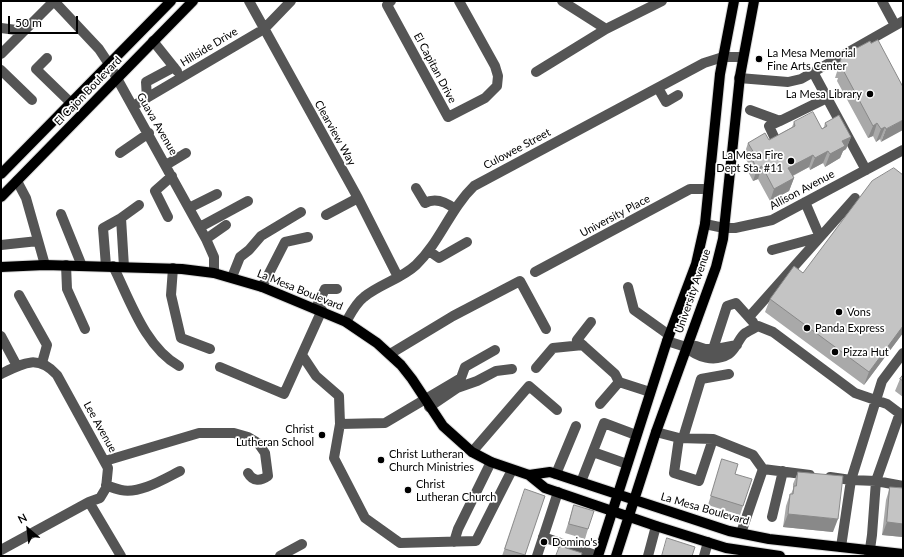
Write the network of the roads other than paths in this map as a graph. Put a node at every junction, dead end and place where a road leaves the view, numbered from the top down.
1 (54, 1) edge
2 (171, 1) edge
3 (193, 1) edge
4 (249, 1) edge
5 (291, 1) edge
6 (391, 1) edge
7 (459, 1) edge
8 (562, 1) edge
9 (662, 1) edge
10 (734, 1) edge
11 (754, 1) edge
12 (882, 1) edge
13 (899, 23) edge
14 (1, 28) edge
15 (264, 29) junction
16 (606, 29) junction
17 (24, 31) junction
18 (153, 41) junction
19 (1, 54) edge
20 (723, 57) junction
21 (743, 57) junction
22 (47, 58) dead end
23 (109, 64) junction
24 (174, 66) junction
25 (1, 70) edge
26 (536, 72) dead end
27 (813, 72) junction
28 (117, 78) junction
29 (182, 78) junction
30 (739, 78) junction
31 (658, 88) junction
32 (678, 95) dead end
33 (147, 98) junction
34 (827, 98) junction
35 (32, 100) dead end
36 (71, 103) junction
37 (133, 106) junction
38 (750, 110) dead end
39 (780, 121) junction
40 (149, 133) junction
41 (776, 141) edge
42 (903, 150) edge
43 (120, 153) dead end
44 (186, 154) dead end
45 (166, 165) junction
46 (866, 170) junction
47 (1, 174) edge
48 (172, 176) junction
49 (17, 181) junction
50 (416, 188) dead end
51 (708, 189) junction
52 (217, 194) dead end
53 (1, 197) edge
54 (358, 198) junction
55 (855, 198) dead end
56 (248, 201) dead end
57 (805, 202) junction
58 (139, 206) dead end
59 (189, 208) junction
60 (455, 209) junction
61 (301, 212) dead end
62 (61, 214) dead end
63 (326, 215) dead end
64 (168, 217) dead end
65 (122, 218) junction
66 (705, 224) junction
67 (226, 226) dead end
68 (200, 227) junction
69 (724, 228) junction
70 (308, 237) dead end
71 (820, 237) junction
72 (206, 239) junction
73 (38, 241) junction
74 (467, 242) dead end
75 (1, 245) edge
76 (772, 250) dead end
77 (429, 251) junction
78 (1, 265) edge
79 (45, 265) junction
80 (66, 265) junction
81 (82, 266) junction
82 (110, 266) junction
83 (124, 267) junction
84 (172, 268) junction
85 (535, 272) dead end
86 (214, 273) junction
87 (232, 277) junction
88 (398, 277) junction
89 (262, 287) junction
90 (628, 287) dead end
91 (337, 289) dead end
92 (19, 295) dead end
93 (319, 309) junction
94 (749, 317) junction
95 (346, 322) junction
96 (591, 322) dead end
97 (758, 326) junction
98 (85, 329) dead end
99 (546, 329) dead end
100 (1, 336) edge
101 (668, 338) junction
102 (583, 345) junction
103 (737, 345) junction
104 (686, 347) junction
105 (210, 349) dead end
106 (713, 349) junction
107 (495, 350) dead end
108 (390, 354) junction
109 (302, 355) junction
110 (902, 355) edge
111 (42, 363) junction
112 (17, 366) junction
113 (179, 366) dead end
114 (220, 367) dead end
115 (536, 368) dead end
116 (512, 369) dead end
117 (1, 374) edge
118 (730, 374) dead end
119 (619, 382) junction
120 (650, 392) junction
121 (876, 399) junction
122 (427, 402) junction
123 (600, 404) dead end
124 (557, 410) dead end
125 (901, 414) edge
126 (340, 424) junction
127 (576, 426) dead end
128 (656, 432) junction
129 (636, 435) junction
130 (681, 438) junction
131 (713, 439) junction
132 (472, 452) junction
133 (593, 452) junction
134 (105, 461) junction
135 (491, 462) junction
136 (627, 464) junction
137 (763, 469) junction
138 (512, 470) junction
139 (180, 471) dead end
140 (784, 471) junction
141 (248, 473) dead end
142 (556, 474) junction
143 (529, 475) junction
144 (851, 480) junction
145 (876, 481) junction
146 (581, 482) junction
147 (106, 485) junction
148 (903, 486) edge
149 (558, 492) junction
150 (618, 495) junction
151 (634, 500) junction
152 (89, 502) junction
153 (612, 511) junction
154 (629, 517) junction
155 (772, 517) dead end
156 (656, 526) junction
157 (741, 534) junction
158 (543, 537) junction
159 (454, 542) junction
160 (708, 542) junction
161 (302, 544) dead end
162 (841, 547) junction
163 (1, 550) edge
164 (869, 553) edge
165 (903, 554) edge
166 (121, 556) edge
167 (280, 556) edge
168 (537, 556) edge
169 (598, 556) edge
170 (616, 556) edge
171 (648, 556) edge
172 (704, 556) edge
173 (780, 556) edge

1 - 17 street
1 - 23 street, Guava Avenue
2 - 23 main road, El Cajon Boulevard
3 - 18 main road, El Cajon Boulevard
4 - 15 street, Clearview Way
5 - 15 street, Hillside Drive
6 - 7 street, El Capitan Drive
8 - 16 street
9 - 16 street
10 - 20 main road, University Avenue
11 - 21 main road, University Avenue
12 - 13 street
13 - 27 street
14 - 17 street
15 - 29 street, Hillside Drive
15 - 54 street, Clearview Way
16 - 26 street
17 - 19 street
18 - 24 street
18 - 28 main road, El Cajon Boulevard
20 - 21 street, Culowee Street
20 - 31 street, Culowee Street
20 - 51 main road, University Avenue
21 - 30 main road, University Avenue
22 - 36 street
23 - 28 street, Guava Avenue
23 - 36 main road, El Cajon Boulevard
24 - 29 street
24 - 33 street
25 - 35 street
27 - 30 street
27 - 34 street
28 - 37 street, Guava Avenue
28 - 49 main road, El Cajon Boulevard
29 - 33 street, Hillside Drive
30 - 69 main road, University Avenue
31 - 32 street
31 - 60 street, Culowee Street
33 - 37 street, Hillside Drive
34 - 39 street
34 - 46 street
36 - 47 main road, El Cajon Boulevard
37 - 40 street, Guava Avenue
38 - 39 street
39 - 41 street
40 - 43 street
40 - 45 street, Guava Avenue
42 - 46 street, Allison Avenue
44 - 45 street
45 - 48 street, Guava Avenue
46 - 57 street, Allison Avenue
48 - 59 street, Guava Avenue
48 - 64 street
49 - 53 main road, El Cajon Boulevard
49 - 73 street
50 - 60 street
51 - 66 main road, University Avenue
51 - 85 street, University Place
52 - 59 street
54 - 63 street
54 - 88 street, Clearview Way
55 - 71 street
56 - 68 street
57 - 69 street, Allison Avenue
57 - 71 street
58 - 65 street
59 - 68 street, Guava Avenue
60 - 77 street, Culowee Street
61 - 87 street
62 - 81 street
65 - 82 street
65 - 83 street
66 - 69 street, Allison Avenue
66 - 101 main road, University Avenue
67 - 72 street
68 - 72 street, Guava Avenue
69 - 104 main road, University Avenue
70 - 89 street
71 - 76 street
71 - 94 street
72 - 86 street, Guava Avenue
73 - 75 street
73 - 79 street
74 - 77 street
77 - 88 street, Culowee Street
78 - 79 main road, La Mesa Boulevard
79 - 80 main road, La Mesa Boulevard
80 - 81 main road, La Mesa Boulevard
80 - 98 street
81 - 82 main road, La Mesa Boulevard
82 - 83 main road, La Mesa Boulevard
82 - 113 street
83 - 84 main road, La Mesa Boulevard
84 - 86 main road, La Mesa Boulevard
84 - 105 street
86 - 87 main road, La Mesa Boulevard
87 - 89 main road, La Mesa Boulevard
88 - 95 street, Culowee Street
89 - 93 main road, La Mesa Boulevard
90 - 101 street
91 - 93 street
92 - 111 street
93 - 95 main road, La Mesa Boulevard
93 - 109 street
94 - 97 street
94 - 106 street
95 - 108 main road, La Mesa Boulevard
96 - 102 street
97 - 103 street
97 - 121 street
99 - 108 street
100 - 112 street
101 - 104 street
101 - 120 main road, University Avenue
102 - 115 street
102 - 119 street
103 - 104 street
103 - 106 street
104 - 106 street
104 - 128 main road, University Avenue
107 - 122 street
108 - 122 main road, La Mesa Boulevard
109 - 114 street
109 - 126 street
110 - 121 street
111 - 112 street
111 - 134 street, Lee Avenue
112 - 117 street
116 - 122 street
118 - 130 street
119 - 120 street
119 - 123 street
120 - 129 main road, University Avenue
121 - 125 street
121 - 144 street
122 - 126 street
122 - 132 main road, La Mesa Boulevard
124 - 132 street
125 - 145 street
126 - 159 street
127 - 142 street
128 - 130 street
128 - 151 main road, University Avenue
129 - 133 street
129 - 136 main road, University Avenue
130 - 131 street
130 - 131 street
131 - 137 street
132 - 135 main road, La Mesa Boulevard
133 - 136 street
133 - 146 street
134 - 141 street
134 - 147 street, Lee Avenue
135 - 138 main road, La Mesa Boulevard
135 - 159 street
136 - 150 main road, University Avenue
137 - 140 street
137 - 157 street
138 - 143 main road, La Mesa Boulevard
138 - 159 street
139 - 147 street
140 - 144 street
140 - 155 street
142 - 143 main road, La Mesa Boulevard
142 - 146 main road, La Mesa Boulevard
143 - 149 main road, La Mesa Boulevard
144 - 145 street
144 - 162 street
145 - 148 street
145 - 164 street
146 - 150 main road, La Mesa Boulevard
147 - 152 street
149 - 153 main road, La Mesa Boulevard
149 - 158 street
150 - 151 main road, La Mesa Boulevard
150 - 153 main road, University Avenue
151 - 154 main road, University Avenue
151 - 157 main road, La Mesa Boulevard
152 - 163 street
152 - 166 street
153 - 154 main road, La Mesa Boulevard
153 - 169 main road, University Avenue
154 - 156 main road, La Mesa Boulevard
154 - 170 main road, University Avenue
156 - 160 main road, La Mesa Boulevard
156 - 171 street
157 - 162 main road, La Mesa Boulevard
158 - 168 street
158 - 169 street
160 - 172 street
160 - 173 main road, La Mesa Boulevard
161 - 167 street
162 - 164 main road, La Mesa Boulevard
164 - 165 main road, La Mesa Boulevard

